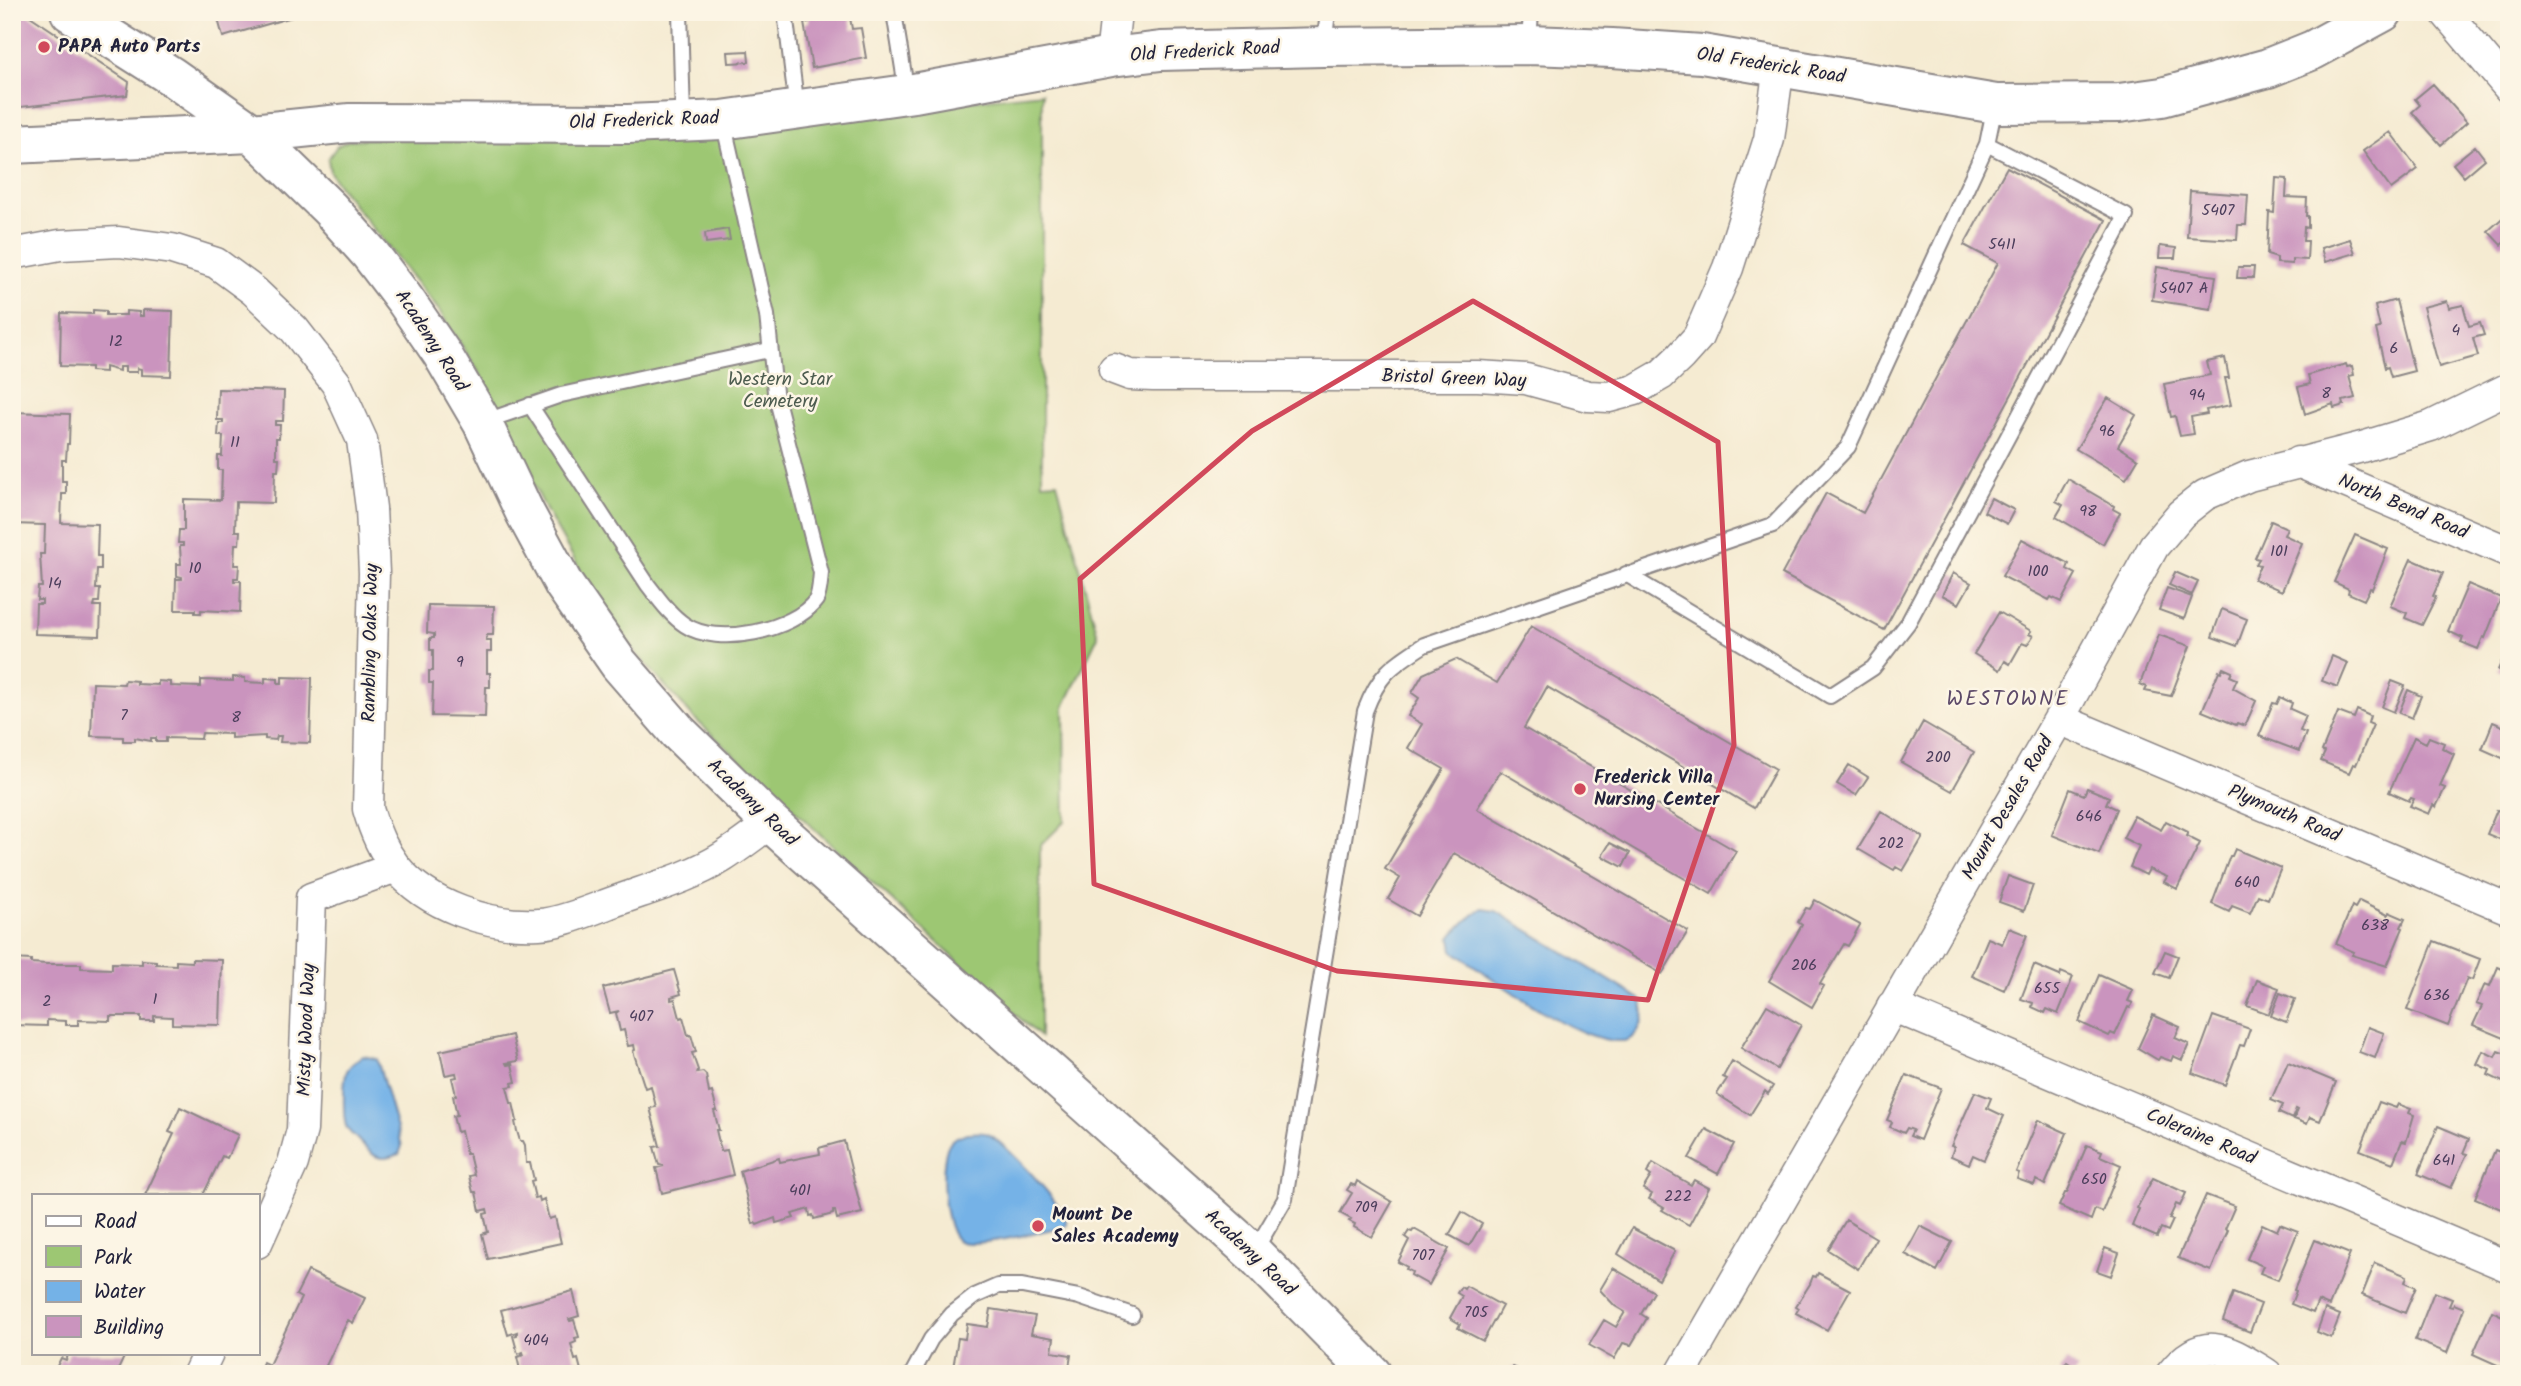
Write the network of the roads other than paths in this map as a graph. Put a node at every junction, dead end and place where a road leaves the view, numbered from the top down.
1 (70, 12) edge
2 (681, 12) edge
3 (785, 12) edge
4 (894, 12) edge
5 (1116, 12) edge
6 (2445, 12) edge
7 (2381, 13) edge
8 (1530, 29) edge
9 (1326, 30) edge
10 (1111, 57) junction
11 (1779, 66) junction
12 (2509, 88) edge
13 (907, 94) junction
14 (1996, 104) junction
15 (797, 110) junction
16 (722, 120) junction
17 (683, 121) junction
18 (252, 132) junction
19 (1987, 144) junction
20 (12, 145) edge
21 (12, 254) edge
22 (769, 350) junction
23 (1114, 369) dead end
24 (2509, 388) edge
25 (530, 405) junction
26 (482, 422) junction
27 (2298, 462) junction
28 (2509, 552) edge
29 (1626, 575) junction
30 (2059, 719) junction
31 (771, 823) junction
32 (396, 867) junction
33 (2509, 909) edge
34 (1892, 1006) junction
35 (259, 1239) edge
36 (1253, 1253) junction
37 (2509, 1267) edge
38 (1132, 1315) dead end
39 (208, 1354) edge
40 (198, 1374) edge
41 (912, 1374) edge
42 (1372, 1374) edge
43 (1681, 1374) edge
44 (2171, 1374) edge
45 (2267, 1374) edge

1 - 18 street, Academy Road
2 - 17 lane
3 - 15 lane
4 - 13 lane
5 - 10 street
6 - 12 street
7 - 14 street, Old Frederick Road
8 - 9 street, Old Frederick Road
8 - 11 street, Old Frederick Road
9 - 10 street, Old Frederick Road
10 - 13 street, Old Frederick Road
11 - 14 street, Old Frederick Road
11 - 23 street, Bristol Green Way
13 - 15 street, Old Frederick Road
14 - 19 lane
15 - 16 street, Old Frederick Road
16 - 17 street, Old Frederick Road
16 - 22 lane
17 - 18 street, Old Frederick Road
18 - 20 street, Old Frederick Road
18 - 26 street, Academy Road
19 - 29 lane
19 - 29 lane
21 - 32 street, Rambling Oaks Way
22 - 25 lane
22 - 25 lane
24 - 27 street, Mount Desales Road
25 - 26 lane
26 - 31 street, Academy Road
27 - 28 street, North Bend Road
27 - 30 street, Mount Desales Road
29 - 36 lane
30 - 33 street, Plymouth Road
30 - 34 street, Mount Desales Road
31 - 32 street, Rambling Oaks Way
31 - 36 street, Academy Road
32 - 35 street, Misty Wood Way
34 - 37 street, Coleraine Road
34 - 43 street, Mount Desales Road
36 - 42 street, Academy Road
38 - 41 lane
39 - 40 street
44 - 45 street

